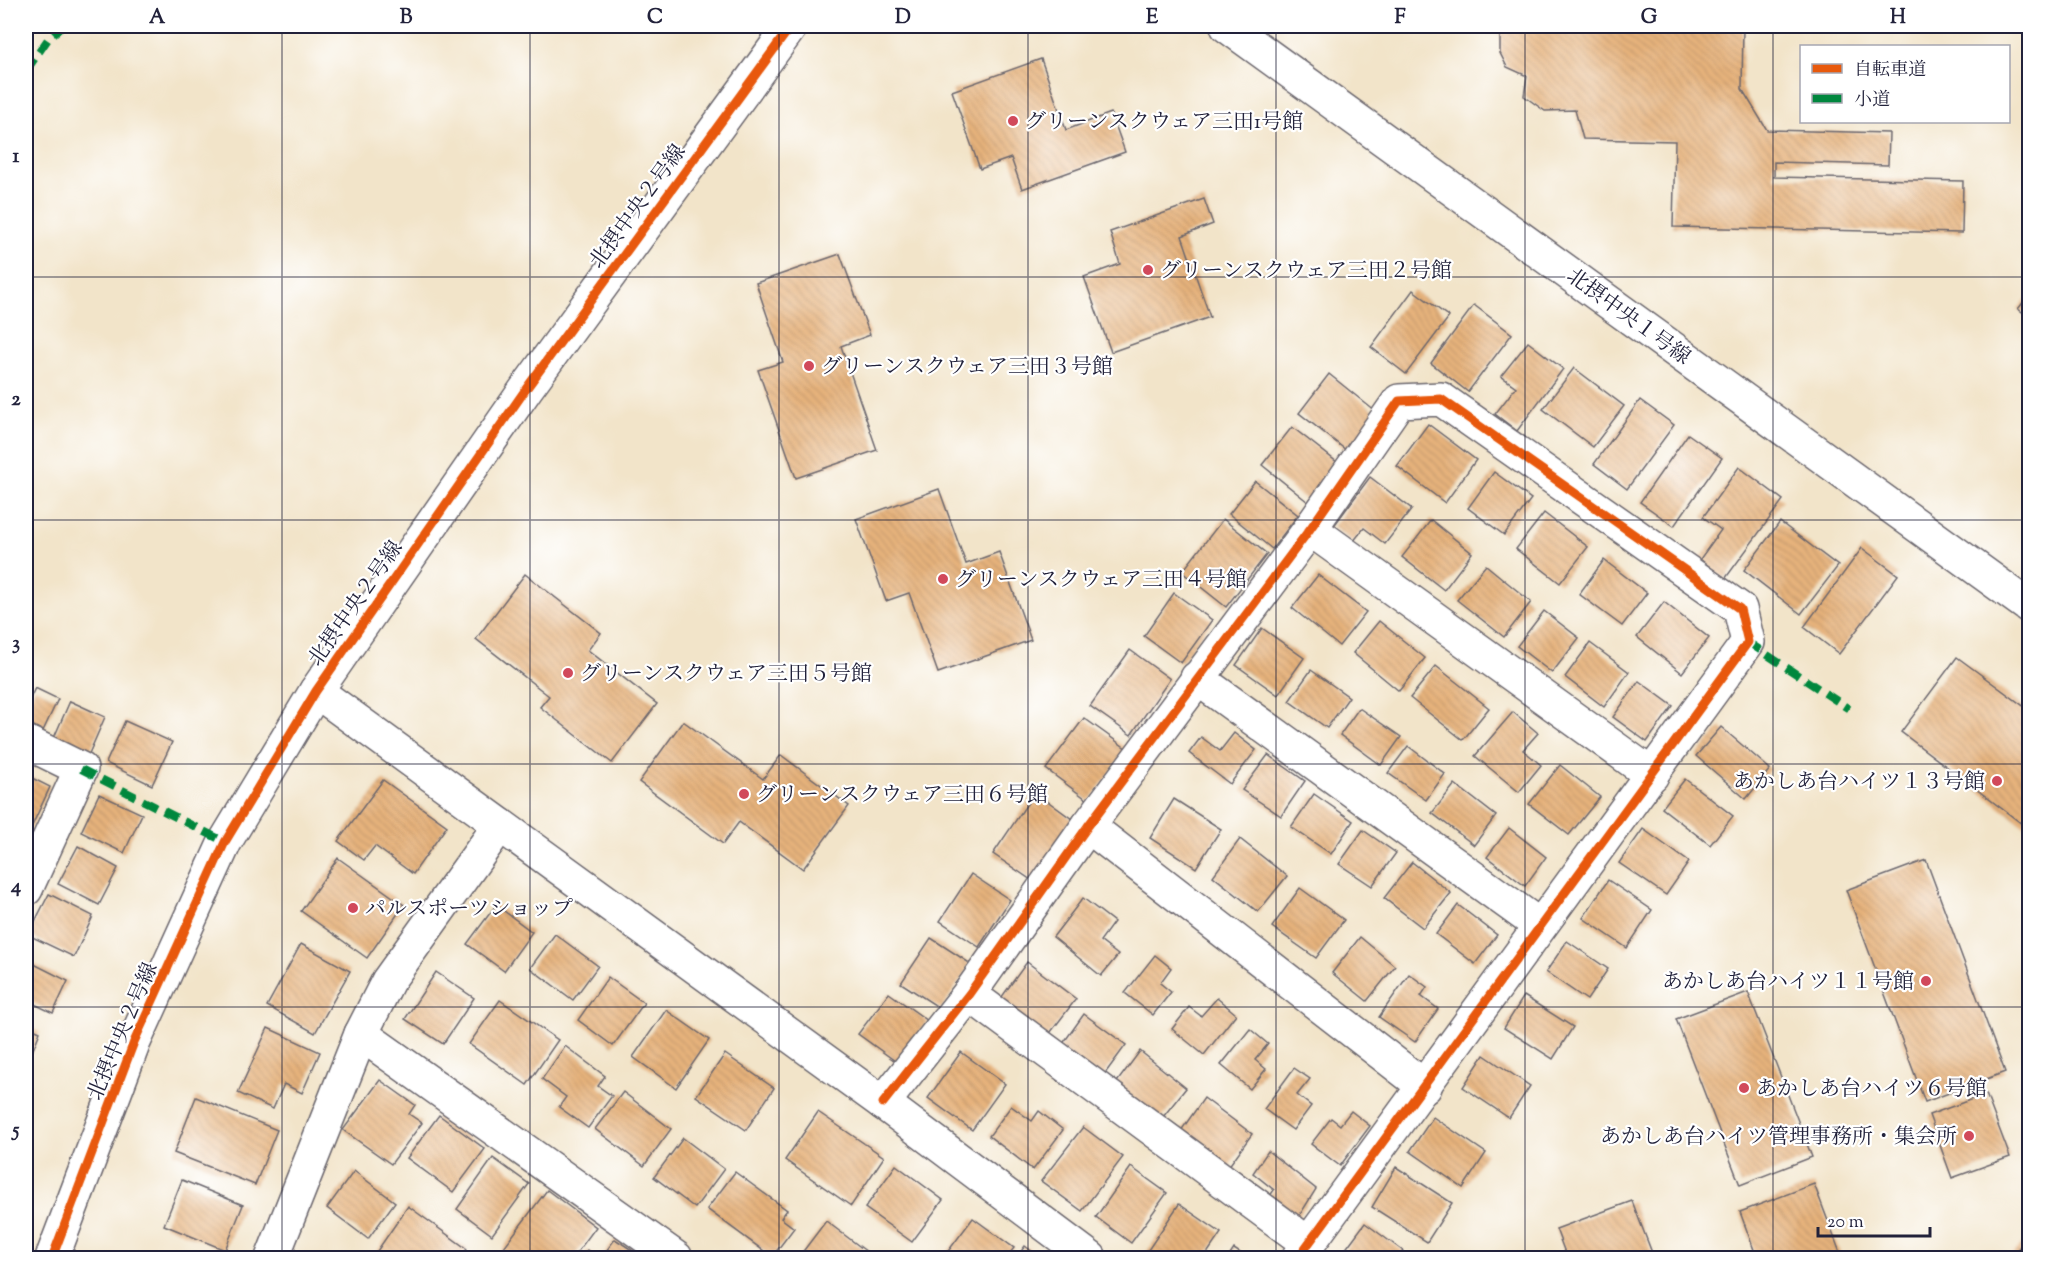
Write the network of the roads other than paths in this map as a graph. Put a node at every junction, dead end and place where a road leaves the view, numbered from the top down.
1 (791, 26) edge
2 (1227, 26) edge
3 (1310, 529) junction
4 (2030, 608) edge
5 (1197, 678) junction
6 (316, 691) junction
7 (26, 742) edge
8 (1652, 775) junction
9 (500, 825) junction
10 (1088, 826) junction
11 (26, 889) edge
12 (1540, 926) junction
13 (969, 994) junction
14 (362, 1034) junction
15 (1425, 1087) junction
16 (883, 1103) junction
17 (1304, 1251) edge
18 (280, 1255) edge
19 (52, 1258) edge
20 (676, 1258) edge
21 (1090, 1258) edge

1 - 6 street, 北摂中央２号線
2 - 4 street, 北摂中央１号線
3 - 5 street
3 - 8 street
3 - 8 street
5 - 10 street
5 - 12 street
6 - 9 street
6 - 19 street, 北摂中央２号線
7 - 11 street
8 - 12 street
9 - 14 street
9 - 16 street
10 - 13 street
10 - 15 street
12 - 15 street
13 - 16 street
13 - 17 street
14 - 18 street
14 - 20 street
15 - 17 street
16 - 21 street

